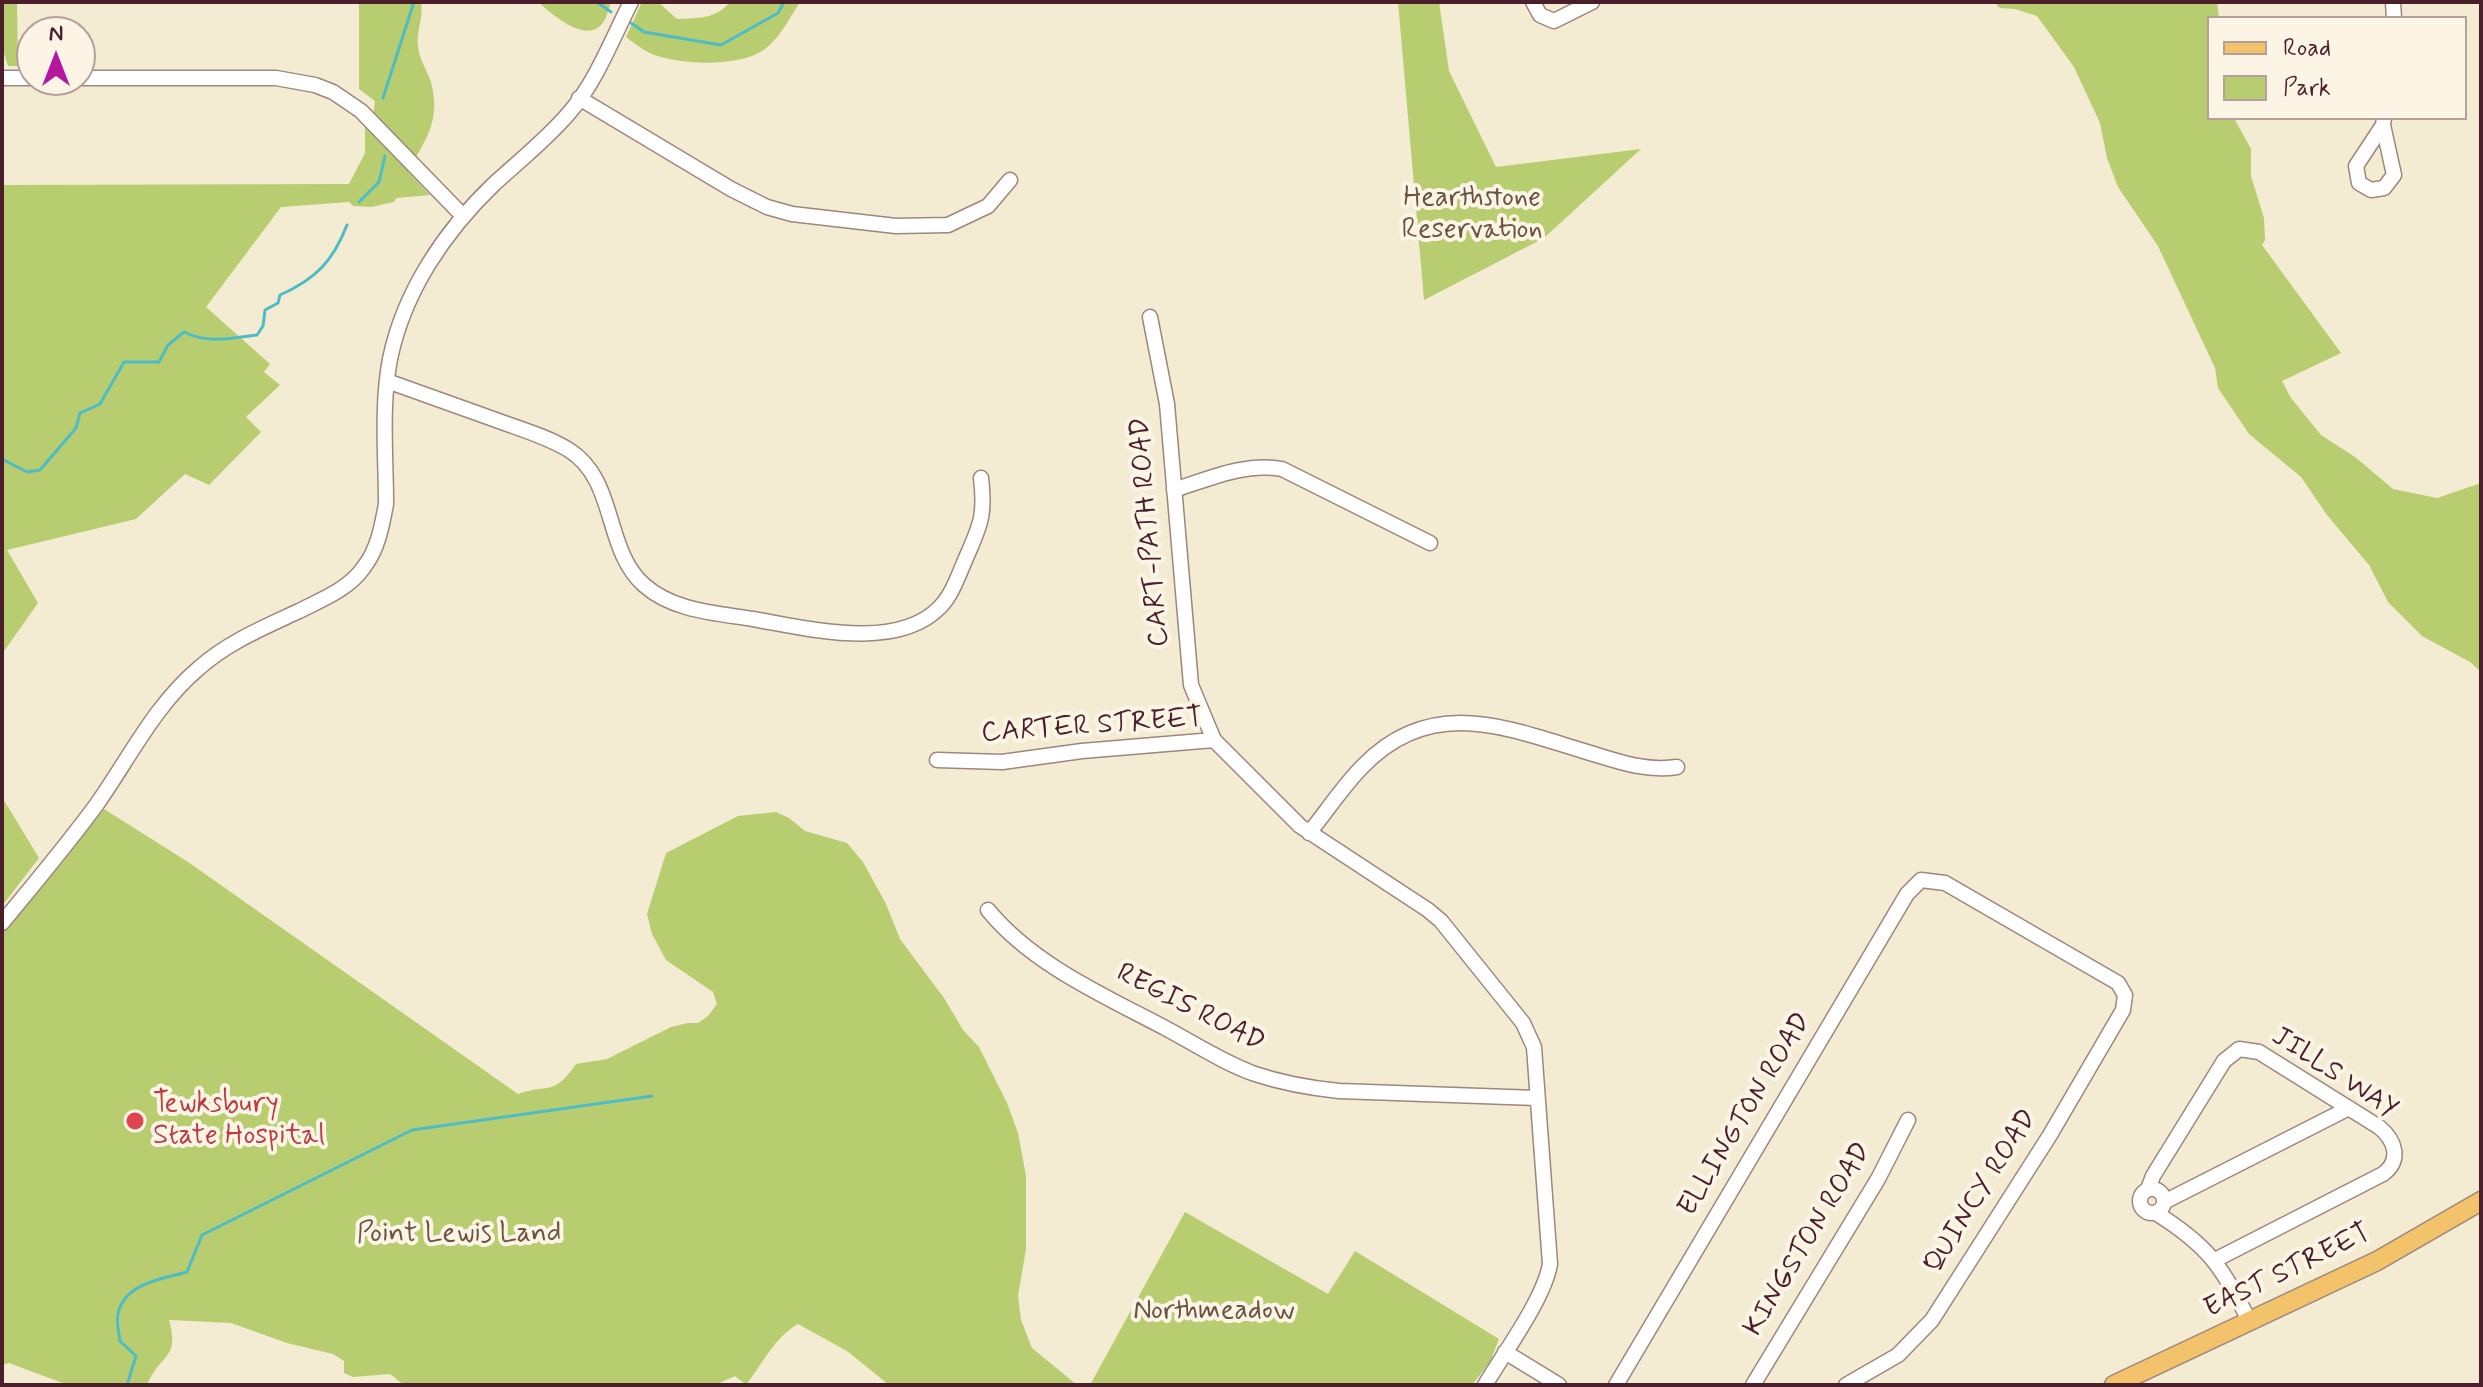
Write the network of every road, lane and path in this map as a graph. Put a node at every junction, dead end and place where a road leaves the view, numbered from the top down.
1 (631, 2) edge
2 (1533, 2) edge
3 (1592, 2) edge
4 (96, 78) edge
5 (579, 98) junction
6 (1010, 180) dead end
7 (463, 216) junction
8 (1150, 317) dead end
9 (387, 381) junction
10 (981, 478) dead end
11 (1174, 490) junction
12 (1430, 543) dead end
13 (1214, 740) junction
14 (937, 760) dead end
15 (1677, 767) dead end
16 (1309, 833) junction
17 (988, 910) dead end
18 (2, 923) edge
19 (2125, 995) joint
20 (1537, 1098) junction
21 (2349, 1108) junction
22 (1908, 1120) dead end
23 (2148, 1189) junction
24 (2481, 1201) edge
25 (2160, 1207) junction
26 (2215, 1260) junction
27 (2250, 1322) junction
28 (1505, 1352) junction
29 (1485, 1385) edge
30 (1559, 1385) edge
31 (1616, 1385) edge
32 (1753, 1385) edge
33 (1846, 1385) edge
34 (2114, 1385) edge

1 - 5 street
2 - 3 street
4 - 7 street
5 - 6 street
5 - 7 street
7 - 9 street
8 - 11 street, CART-PATH ROAD
9 - 10 street
9 - 18 street
11 - 12 street
11 - 13 street, CART-PATH ROAD
13 - 14 street, CARTER STREET
13 - 16 street, CARTER STREET
15 - 16 street
16 - 20 street, CARTER STREET
17 - 20 street, REGIS ROAD
19 - 31 street, ELLINGTON ROAD
19 - 33 street, QUINCY ROAD
20 - 28 street, CARTER STREET
21 - 23 street, JILLS WAY
21 - 25 street
21 - 26 street, JILLS WAY
22 - 32 street, KINGSTON ROAD
23 - 25 street
23 - 25 street
24 - 27 main road, EAST STREET
25 - 26 street
26 - 27 street
27 - 34 main road, EAST STREET
28 - 29 street, CARTER STREET
28 - 30 street

